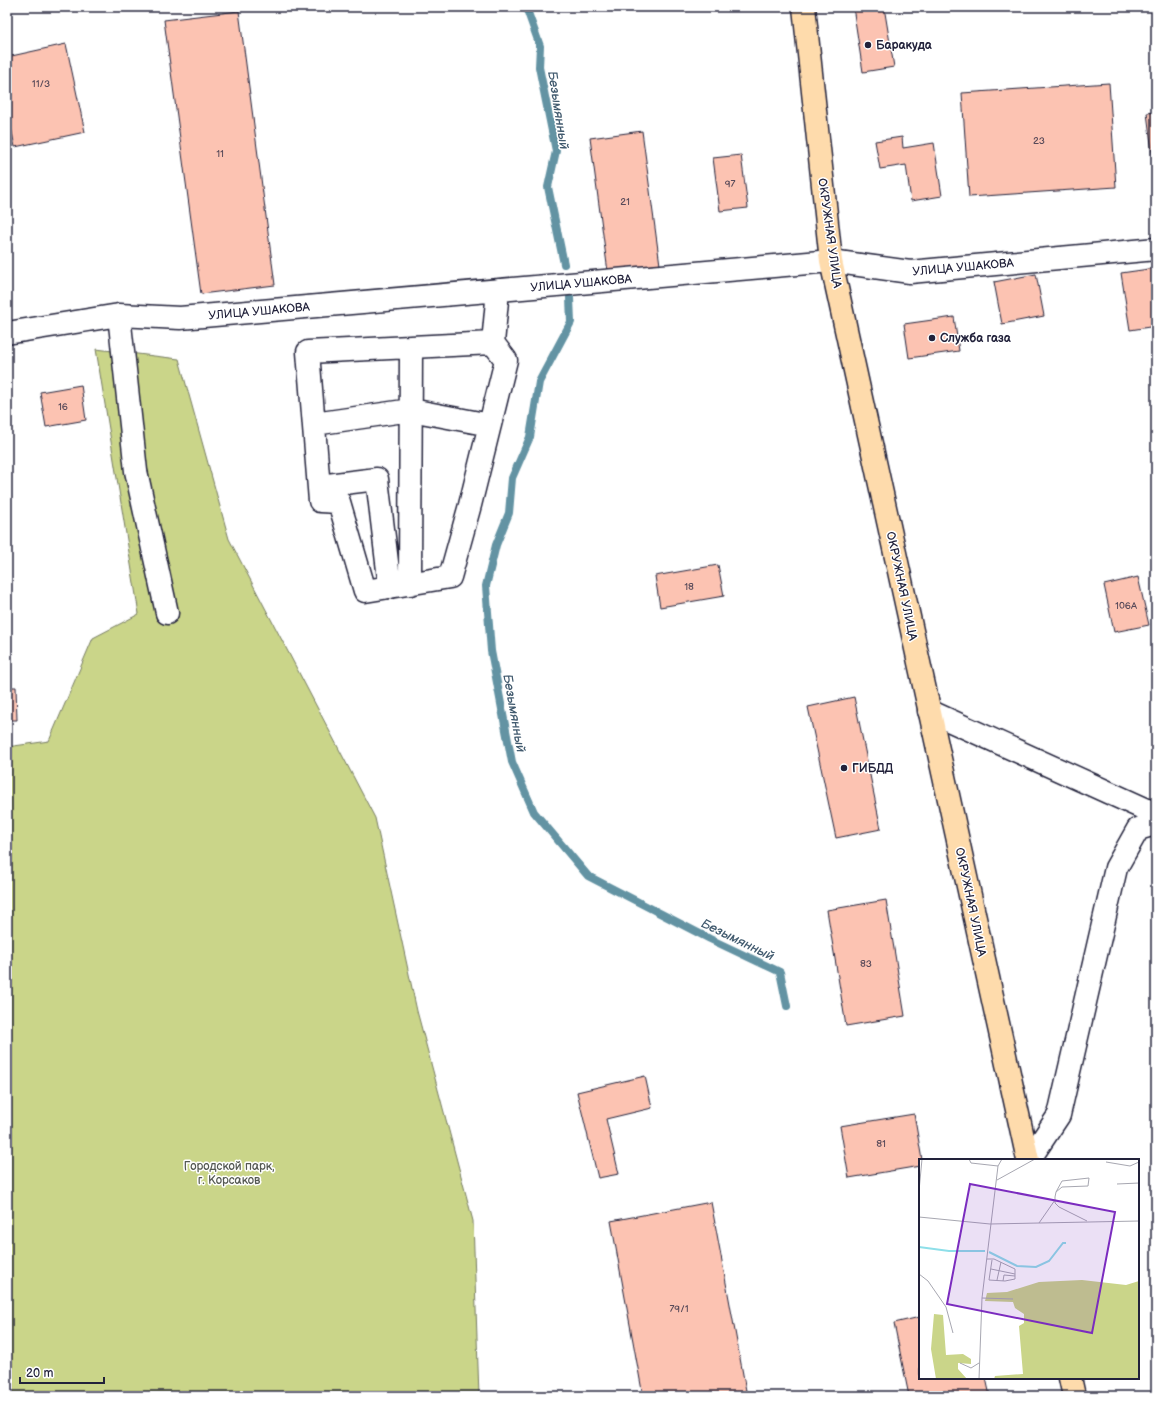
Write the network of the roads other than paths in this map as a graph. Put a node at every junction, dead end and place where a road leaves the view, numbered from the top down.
1 (804, 7) edge
2 (1156, 249) edge
3 (831, 262) junction
4 (498, 290) junction
5 (119, 315) junction
6 (7, 333) edge
7 (493, 343) junction
8 (411, 347) junction
9 (411, 410) junction
10 (314, 424) junction
11 (490, 425) junction
12 (319, 486) junction
13 (400, 585) junction
14 (168, 613) dead end
15 (929, 711) junction
16 (1156, 814) edge
17 (1156, 824) edge
18 (1029, 1159) edge
19 (1030, 1159) edge
20 (1070, 1379) edge
21 (1074, 1396) edge

1 - 3 main road, ОКРУЖНАЯ УЛИЦА
2 - 3 street, УЛИЦА УШАКОВА
3 - 4 street, УЛИЦА УШАКОВА
3 - 15 main road, ОКРУЖНАЯ УЛИЦА
4 - 5 street, УЛИЦА УШАКОВА
4 - 7 street
5 - 6 street, УЛИЦА УШАКОВА
5 - 14 street
7 - 8 street
7 - 11 street
8 - 9 street
8 - 10 street
9 - 10 street
9 - 11 street
9 - 13 street
10 - 12 street
11 - 13 street
12 - 13 street
12 - 13 street
15 - 16 street
15 - 18 main road, ОКРУЖНАЯ УЛИЦА
17 - 19 street
20 - 21 main road

